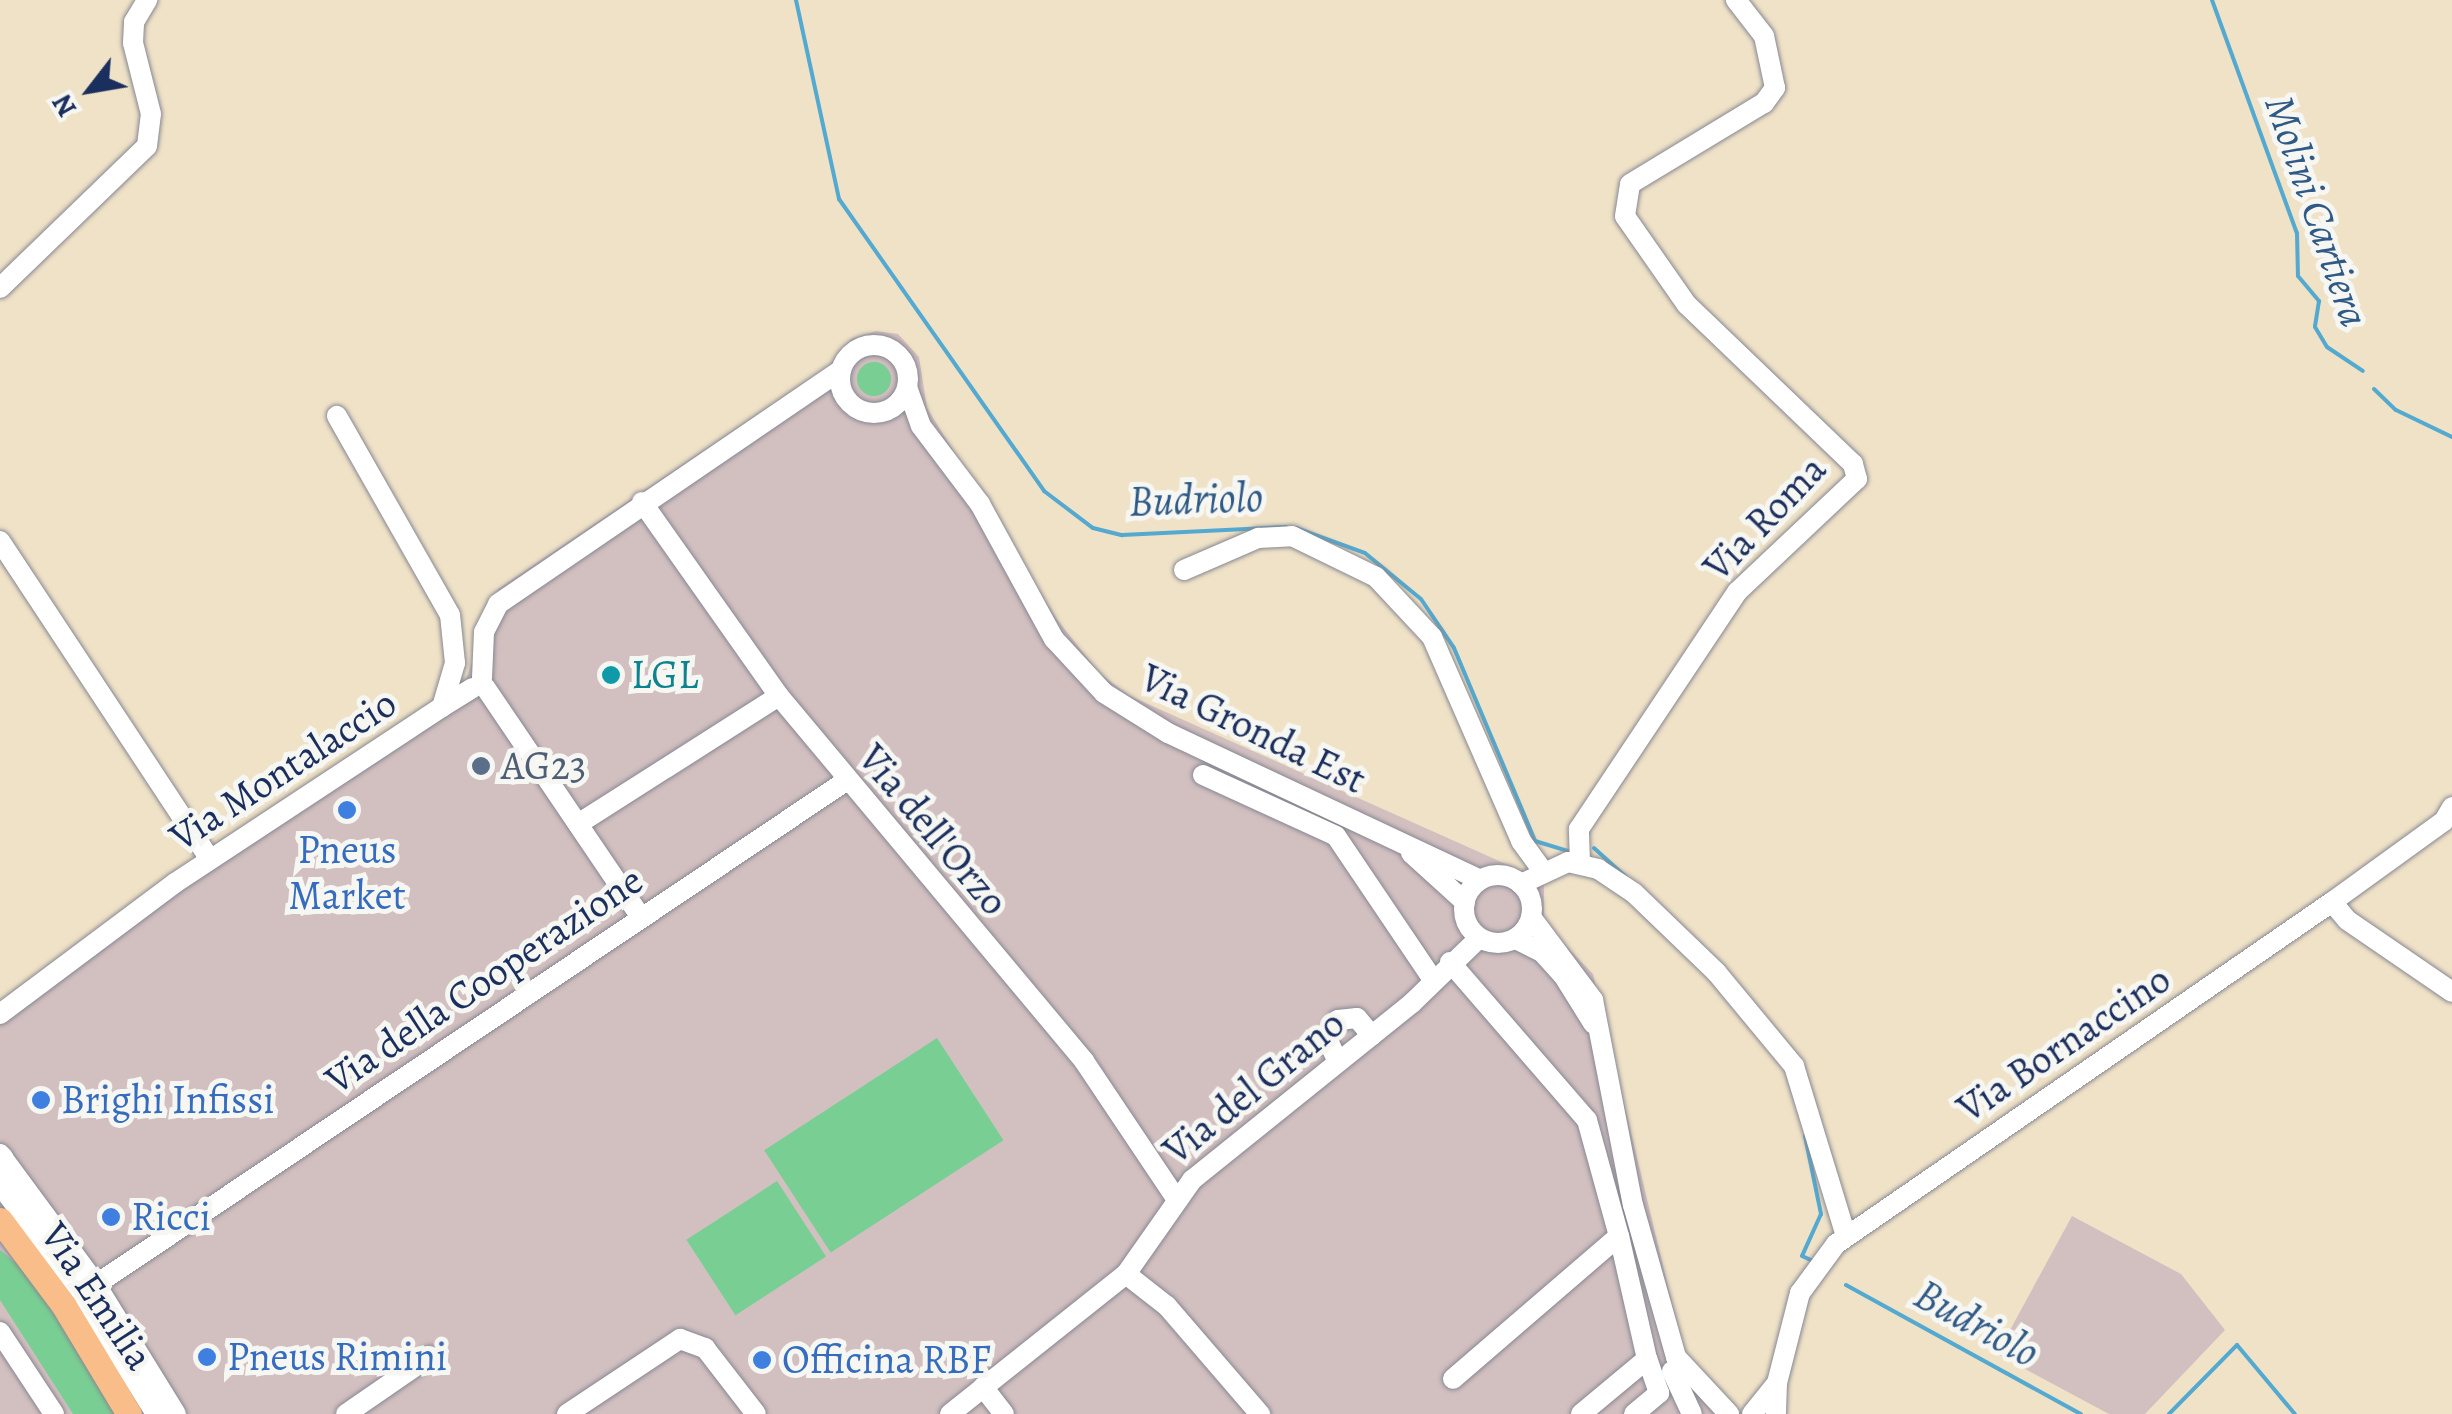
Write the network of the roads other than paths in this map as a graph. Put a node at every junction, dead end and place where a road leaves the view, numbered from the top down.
1 (147, 0) edge
2 (1736, 0) edge
3 (0, 288) edge
4 (841, 370) junction
5 (908, 387) junction
6 (806, 392) junction
7 (845, 397) junction
8 (892, 408) junction
9 (337, 416) dead end
10 (922, 426) junction
11 (642, 502) junction
12 (0, 540) edge
13 (1184, 570) dead end
14 (480, 684) junction
15 (778, 696) junction
16 (442, 707) junction
17 (1202, 775) dead end
18 (846, 780) junction
19 (2452, 807) edge
20 (578, 824) junction
21 (1395, 838) junction
22 (210, 858) junction
23 (1580, 862) junction
24 (1543, 871) junction
25 (1480, 880) junction
26 (1521, 884) junction
27 (1465, 902) junction
28 (2332, 902) junction
29 (641, 916) junction
30 (1531, 918) junction
31 (1473, 932) junction
32 (1516, 939) junction
33 (1452, 960) junction
34 (1433, 980) junction
35 (2452, 992) edge
36 (0, 1014) edge
37 (1592, 1024) junction
38 (1372, 1036) junction
39 (1338, 1062) junction
40 (2, 1155) edge
41 (1175, 1197) junction
42 (1634, 1205) junction
43 (0, 1220) edge
44 (1619, 1236) junction
45 (1846, 1236) junction
46 (1126, 1274) junction
47 (80, 1294) junction
48 (0, 1332) edge
49 (430, 1356) dead end
50 (1647, 1359) junction
51 (1453, 1380) dead end
52 (1777, 1383) junction
53 (983, 1387) junction
54 (165, 1412) edge
55 (54, 1414) edge
56 (130, 1414) edge
57 (346, 1414) edge
58 (567, 1414) edge
59 (756, 1414) edge
60 (950, 1414) edge
61 (1004, 1414) edge
62 (1260, 1414) edge
63 (1581, 1414) edge
64 (1634, 1414) edge
65 (1692, 1414) edge
66 (1728, 1414) edge
67 (1752, 1414) edge
68 (1776, 1414) edge

1 - 3 street
2 - 23 street, Via Roma
4 - 5 street, Via Gronda Est
4 - 6 street, Via Gronda Est
4 - 7 street
5 - 8 street
5 - 10 street, Via Gronda Est
6 - 7 street, Via Gronda Est
6 - 11 street, Via Gronda Est
7 - 8 street, Via Gronda Est
8 - 10 street, Via Gronda Est
9 - 16 street, Via Montalaccio
10 - 21 street, Via Gronda Est
11 - 14 street, Via Gronda Est
11 - 15 street, Via dell'Orzo
12 - 22 street
13 - 24 street
14 - 16 street
14 - 20 street
15 - 18 street, Via dell'Orzo
15 - 20 street
16 - 22 street, Via Montalaccio
17 - 34 street
18 - 29 street, Via della Cooperazione
18 - 41 street, Via dell'Orzo
19 - 28 street, Via Bornaccino
20 - 29 street
21 - 25 street, Via Gronda Est
21 - 27 street, Via Gronda Est
22 - 36 street, Via Montalaccio
23 - 24 street
23 - 45 street
24 - 26 street
25 - 26 street, Via Gronda Est
25 - 27 street
26 - 30 street
27 - 31 street
28 - 35 street
28 - 45 street, Via Bornaccino
29 - 47 street, Via della Cooperazione
30 - 32 street
30 - 37 street
31 - 32 street
31 - 33 street, Via del Grano
32 - 37 street
33 - 34 street, Via del Grano
33 - 44 street
34 - 38 street, Via del Grano
37 - 42 street
38 - 39 street, Via del Grano
38 - 39 street
39 - 41 street, Via del Grano
40 - 47 street
41 - 46 street, Via del Grano
42 - 65 street
42 - 66 street
43 - 47 main road, Via Emilia
44 - 50 street
44 - 51 street
45 - 52 street, Via Bornaccino
46 - 53 street, Via del Grano
46 - 62 street
47 - 54 street
47 - 56 main road, Via Emilia
48 - 55 street
49 - 57 street
50 - 63 street
50 - 64 street
52 - 67 street, Via Bornaccino
52 - 68 street, Via Bornaccino
53 - 60 street, Via del Grano
53 - 61 street
58 - 59 street

